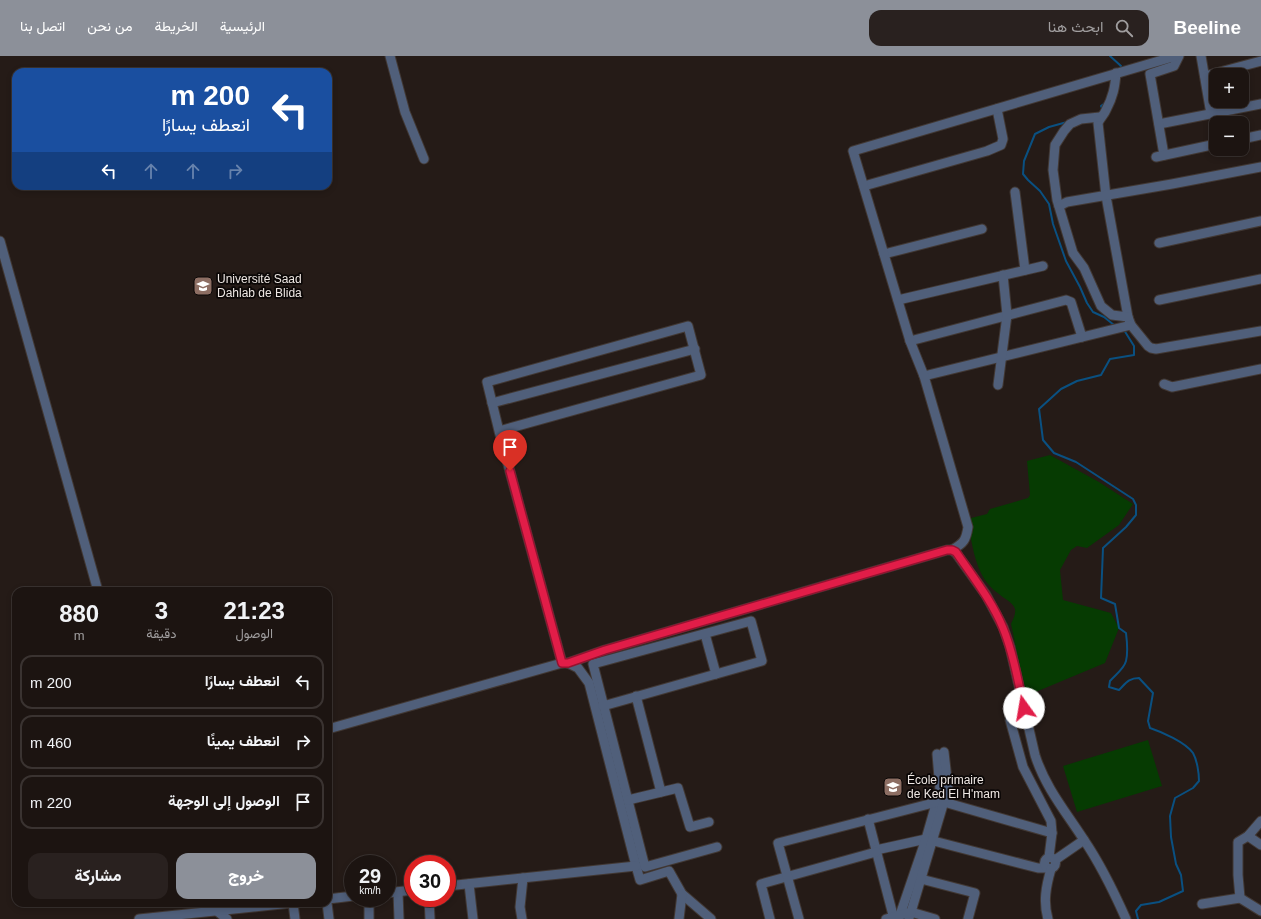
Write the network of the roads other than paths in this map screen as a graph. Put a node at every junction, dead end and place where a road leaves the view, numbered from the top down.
1 (390, 56) edge
2 (1176, 56) edge
3 (1179, 56) edge
4 (1201, 56) edge
5 (1261, 61) edge
6 (1116, 73) junction
7 (1204, 76) junction
8 (1261, 104) edge
9 (997, 109) junction
10 (1211, 114) junction
11 (1100, 117) junction
12 (1158, 124) junction
13 (1261, 135) edge
14 (1249, 138) edge
15 (1209, 146) edge
16 (424, 159) dead end
17 (1261, 167) edge
18 (864, 186) junction
19 (1014, 192) dead end
20 (1106, 196) junction
21 (1059, 206) junction
22 (1261, 221) edge
23 (982, 229) dead end
24 (0, 241) edge
25 (1159, 242) dead end
26 (884, 254) junction
27 (1043, 266) dead end
28 (1026, 270) junction
29 (1003, 275) junction
30 (1261, 280) edge
31 (898, 300) junction
32 (1159, 300) dead end
33 (1007, 315) junction
34 (1129, 321) junction
35 (1261, 330) edge
36 (1082, 337) junction
37 (910, 341) junction
38 (695, 349) junction
39 (1001, 357) junction
40 (1261, 369) edge
41 (924, 376) junction
42 (998, 384) dead end
43 (1164, 384) dead end
44 (492, 403) junction
45 (499, 431) junction
46 (952, 550) junction
47 (97, 587) edge
48 (705, 634) junction
49 (565, 663) junction
50 (581, 664) junction
51 (593, 664) junction
52 (716, 674) junction
53 (636, 696) junction
54 (604, 706) junction
55 (1010, 720) dead end
56 (332, 728) edge
57 (940, 753) dead end
58 (661, 792) junction
59 (628, 800) junction
60 (940, 802) junction
61 (868, 819) junction
62 (1261, 821) edge
63 (709, 822) dead end
64 (1052, 833) junction
65 (1248, 836) junction
66 (929, 839) junction
67 (1084, 840) junction
68 (1261, 845) edge
69 (717, 847) dead end
70 (876, 851) junction
71 (1052, 859) junction
72 (636, 866) junction
73 (1049, 868) junction
74 (787, 877) junction
75 (523, 878) junction
76 (921, 879) junction
77 (469, 884) junction
78 (456, 885) edge
79 (404, 891) edge
80 (398, 892) joint
81 (682, 894) junction
82 (344, 897) edge
83 (1240, 898) junction
84 (332, 899) edge
85 (1202, 904) dead end
86 (212, 907) edge
87 (254, 907) edge
88 (293, 907) edge
89 (328, 907) edge
90 (369, 907) edge
91 (429, 907) edge
92 (216, 911) junction
93 (1261, 911) edge
94 (899, 917) edge
95 (139, 919) edge
96 (227, 919) edge
97 (295, 919) edge
98 (329, 919) edge
99 (369, 919) edge
100 (399, 919) edge
101 (430, 919) edge
102 (473, 919) edge
103 (522, 919) edge
104 (679, 919) edge
105 (711, 919) edge
106 (770, 919) edge
107 (799, 919) edge
108 (935, 919) edge
109 (968, 919) edge
110 (1048, 919) edge
111 (1126, 919) edge

1 - 16 street
2 - 6 street
3 - 12 street
4 - 7 street
5 - 7 street
6 - 9 street
6 - 11 street
7 - 10 street
8 - 10 street
9 - 18 street
9 - 18 street
10 - 12 street
11 - 20 street
11 - 21 street
12 - 15 street
13 - 14 street
17 - 20 street
18 - 26 street
19 - 28 street
20 - 21 street
20 - 34 street
21 - 34 street
22 - 25 street
23 - 26 street
24 - 47 street
26 - 31 street
27 - 28 street
28 - 29 street
29 - 31 street
29 - 33 street
30 - 32 street
31 - 37 street
33 - 36 street
33 - 37 street
33 - 39 street
34 - 35 street
34 - 36 street
36 - 39 street
37 - 41 street
38 - 44 street
38 - 44 street
38 - 45 street
39 - 41 street
39 - 42 street
40 - 43 street
41 - 46 street
44 - 45 street
45 - 49 street
46 - 50 street
46 - 67 street
48 - 51 street
48 - 52 street
48 - 52 street
49 - 50 street
49 - 56 street
50 - 51 street
50 - 72 street
51 - 54 street
52 - 53 street
53 - 54 street
53 - 58 street
54 - 59 street
55 - 64 street
57 - 60 street
58 - 59 street
58 - 63 street
59 - 69 street
60 - 61 street
60 - 64 street
60 - 66 street
61 - 70 street
61 - 74 street
62 - 65 street
64 - 71 street
65 - 68 street
65 - 83 street
66 - 70 street
66 - 73 street
66 - 76 street
66 - 94 street
67 - 71 street
67 - 111 street
70 - 74 street
70 - 94 street
71 - 73 street
72 - 75 street
72 - 81 street
73 - 110 street
74 - 106 street
74 - 107 street
75 - 77 street
75 - 103 street
76 - 94 street
76 - 109 street
77 - 78 street
77 - 102 street
79 - 80 street
80 - 100 street
81 - 104 street
81 - 105 street
82 - 84 street
83 - 85 street
83 - 93 street
86 - 92 street
87 - 92 street
88 - 97 street
89 - 98 street
90 - 99 street
91 - 101 street
92 - 95 street
92 - 96 street
94 - 108 street

